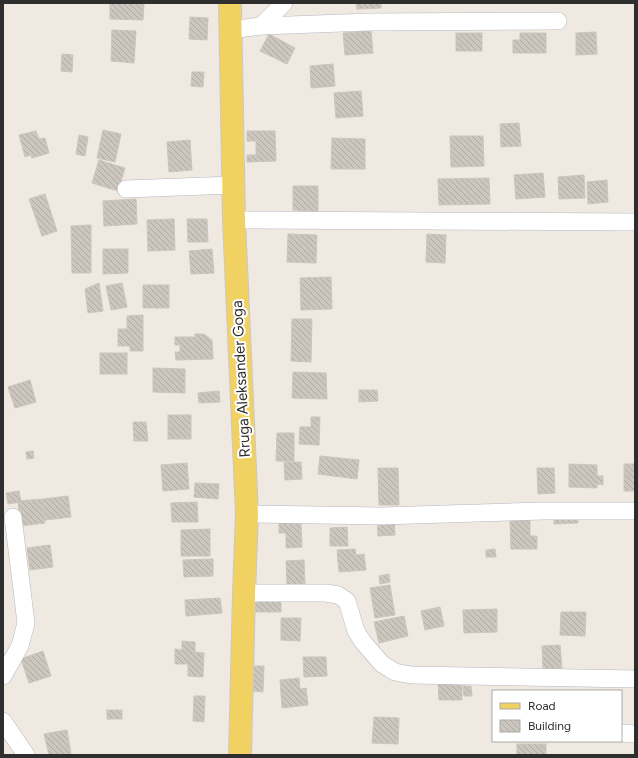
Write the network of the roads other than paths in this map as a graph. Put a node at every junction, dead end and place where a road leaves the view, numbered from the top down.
1 (230, 3) edge
2 (284, 3) edge
3 (558, 21) dead end
4 (261, 26) junction
5 (230, 30) junction
6 (233, 185) junction
7 (126, 189) dead end
8 (234, 220) junction
9 (635, 222) edge
10 (635, 511) edge
11 (247, 514) junction
12 (13, 517) dead end
13 (244, 593) junction
14 (3, 676) edge
15 (635, 679) edge
16 (3, 721) edge
17 (622, 733) edge
18 (635, 734) edge
19 (26, 755) edge
20 (240, 755) edge

1 - 5 main road, Rruga Aleksander Goga
2 - 4 street
3 - 4 street
4 - 5 street
5 - 6 main road, Rruga Aleksander Goga
6 - 7 street
6 - 8 main road, Rruga Aleksander Goga
8 - 9 street
8 - 11 main road, Rruga Aleksander Goga
10 - 11 street
11 - 13 main road, Rruga Aleksander Goga
12 - 14 street
13 - 15 street
13 - 20 main road, Rruga Aleksander Goga
16 - 19 street
17 - 18 street

